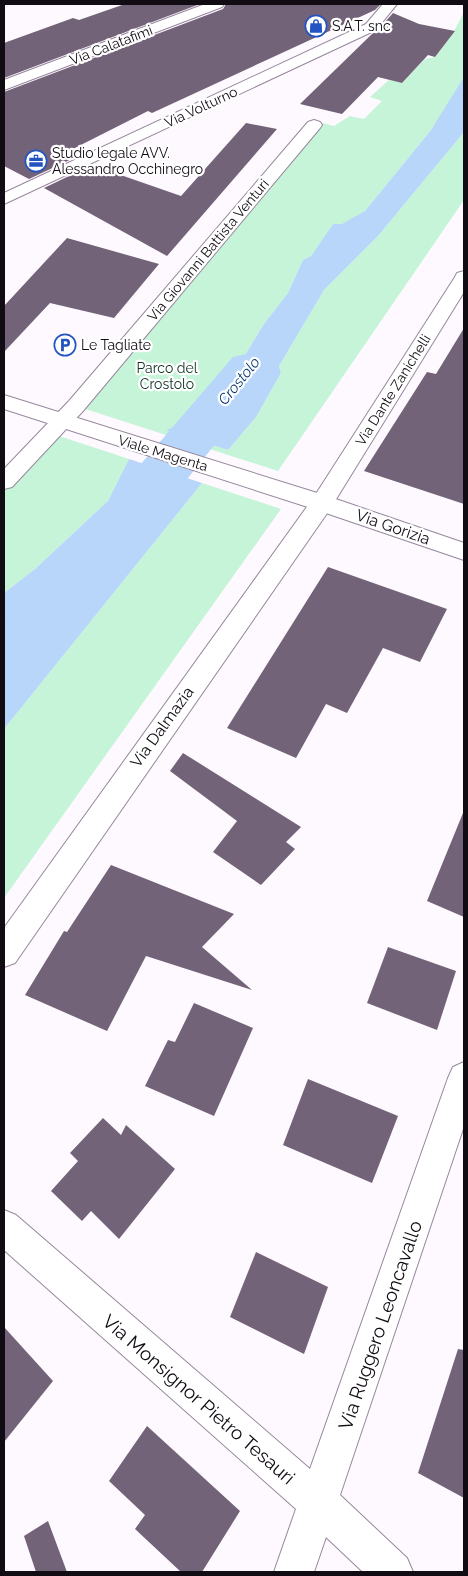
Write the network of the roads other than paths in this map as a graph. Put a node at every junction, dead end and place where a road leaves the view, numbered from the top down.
1 (218, 4) edge
2 (390, 4) edge
3 (4, 85) edge
4 (314, 124) dead end
5 (4, 199) edge
6 (464, 277) edge
7 (4, 402) edge
8 (62, 421) junction
9 (4, 482) edge
10 (322, 503) junction
11 (464, 552) edge
12 (4, 953) edge
13 (464, 1078) edge
14 (4, 1227) edge
15 (319, 1503) junction
16 (294, 1572) edge
17 (393, 1572) edge

1 - 3 street, Via Calatafimi
2 - 5 street, Via Volturno
4 - 8 street, Via Giovanni Battista Venturi
6 - 10 street, Via Dante Zanichelli
7 - 8 street, Viale Magenta
8 - 9 street, Via Giovanni Battista Venturi
8 - 10 street, Viale Magenta
10 - 11 street, Via Gorizia
10 - 12 street, Via Dalmazia
13 - 15 street, Via Ruggero Leoncavallo
14 - 15 street, Via Monsignor Pietro Tesauri
15 - 16 street, Via Ruggero Leoncavallo
15 - 17 street, Via Monsignor Pietro Tesauri

